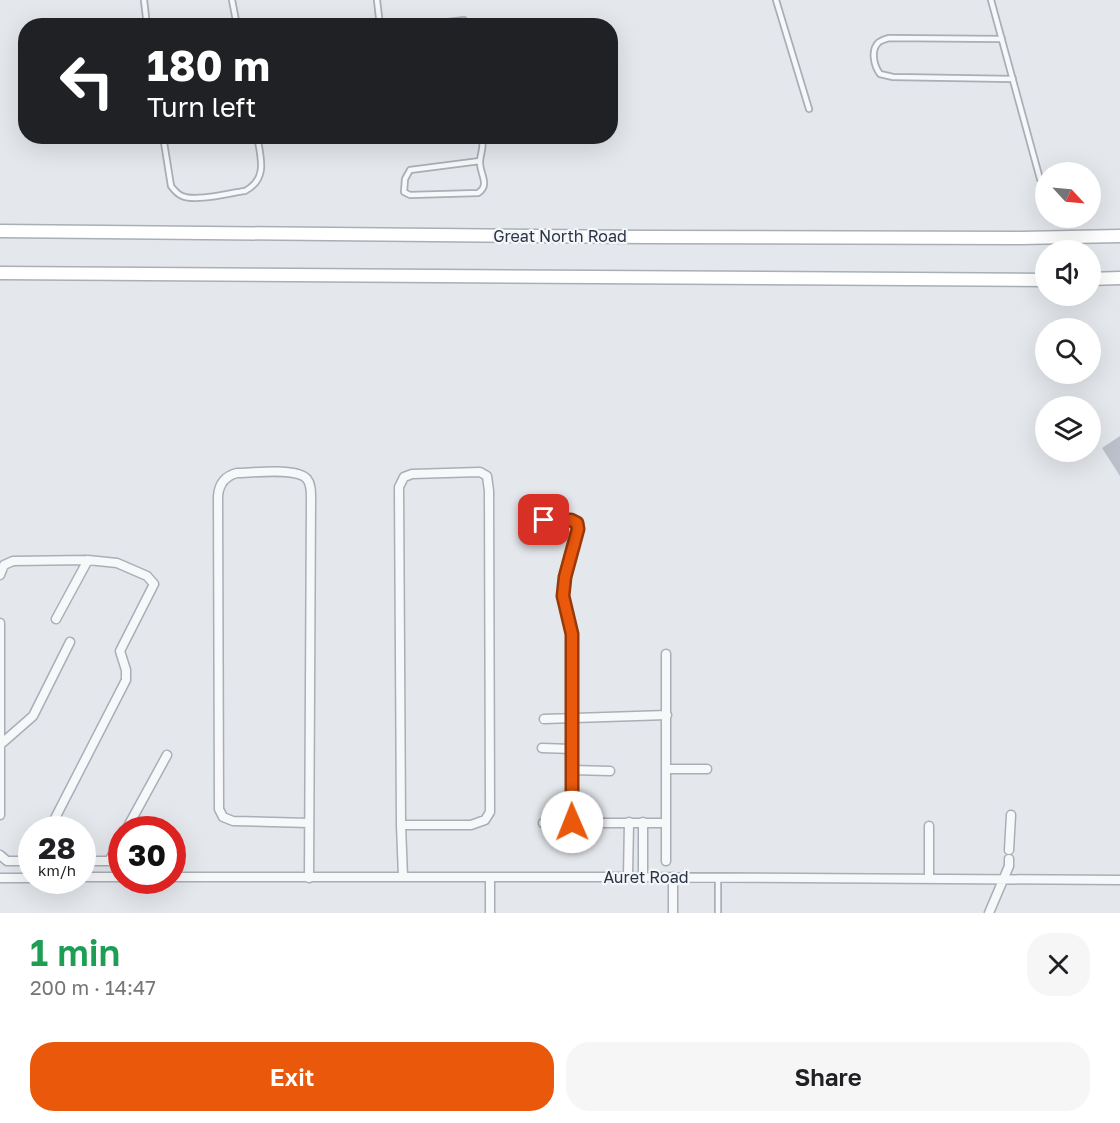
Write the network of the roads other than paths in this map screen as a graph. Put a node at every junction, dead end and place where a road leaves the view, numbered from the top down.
1 (144, 0) edge
2 (232, 0) edge
3 (377, 0) edge
4 (776, 0) edge
5 (991, 0) edge
6 (146, 18) edge
7 (235, 18) edge
8 (379, 18) edge
9 (1002, 39) junction
10 (1013, 79) junction
11 (809, 109) dead end
12 (164, 144) edge
13 (258, 144) edge
14 (482, 144) edge
15 (480, 161) junction
16 (1035, 162) edge
17 (0, 231) edge
18 (1120, 236) edge
19 (0, 273) edge
20 (1120, 278) edge
21 (1101, 279) edge
22 (1035, 280) edge
23 (544, 520) dead end
24 (88, 560) junction
25 (0, 575) edge
26 (56, 619) dead end
27 (0, 623) edge
28 (70, 642) dead end
29 (666, 654) dead end
30 (667, 715) junction
31 (544, 718) dead end
32 (571, 719) junction
33 (1, 744) edge
34 (542, 748) dead end
35 (572, 749) junction
36 (167, 755) dead end
37 (668, 769) junction
38 (706, 769) dead end
39 (572, 770) junction
40 (610, 771) dead end
41 (0, 815) edge
42 (1011, 815) dead end
43 (56, 816) edge
44 (134, 816) edge
45 (572, 822) junction
46 (629, 822) junction
47 (642, 822) junction
48 (309, 823) junction
49 (543, 823) dead end
50 (666, 823) junction
51 (401, 825) junction
52 (929, 826) dead end
53 (0, 855) edge
54 (18, 861) edge
55 (666, 861) dead end
56 (186, 877) edge
57 (403, 877) junction
58 (490, 877) junction
59 (628, 877) junction
60 (673, 877) junction
61 (0, 878) edge
62 (18, 878) edge
63 (309, 878) junction
64 (643, 878) junction
65 (718, 878) junction
66 (929, 879) junction
67 (1003, 879) junction
68 (1120, 880) edge
69 (490, 913) edge
70 (673, 913) edge
71 (718, 913) edge
72 (989, 913) edge

1 - 6 lane
2 - 7 lane
3 - 8 lane
4 - 11 lane
5 - 9 lane
9 - 10 lane
9 - 10 lane
10 - 16 lane
12 - 13 lane
14 - 15 lane
15 - 15 lane
17 - 18 main road, Great North Road
19 - 22 main road
20 - 21 main road
23 - 32 street
24 - 25 street
24 - 26 street
24 - 43 street
27 - 33 street
28 - 33 street
29 - 30 street
30 - 32 street
30 - 37 street
31 - 32 street
32 - 35 street
33 - 41 street
34 - 35 street
35 - 39 street
36 - 44 street
37 - 38 street
37 - 50 street
39 - 40 street
39 - 45 street
42 - 67 street
45 - 46 street
45 - 49 street
46 - 47 street
46 - 59 street
47 - 50 street
47 - 64 street
48 - 48 street
48 - 63 street
50 - 55 street
51 - 51 street
51 - 57 street
52 - 66 street
53 - 54 street
56 - 63 street, Auret Road
57 - 58 street, Auret Road
57 - 63 street, Auret Road
58 - 59 street, Auret Road
58 - 69 street
59 - 64 street, Auret Road
60 - 64 street, Auret Road
60 - 65 street, Auret Road
60 - 70 street
61 - 62 street
65 - 66 street, Auret Road
65 - 71 lane
66 - 67 street, Auret Road
67 - 68 street, Auret Road
67 - 72 street

